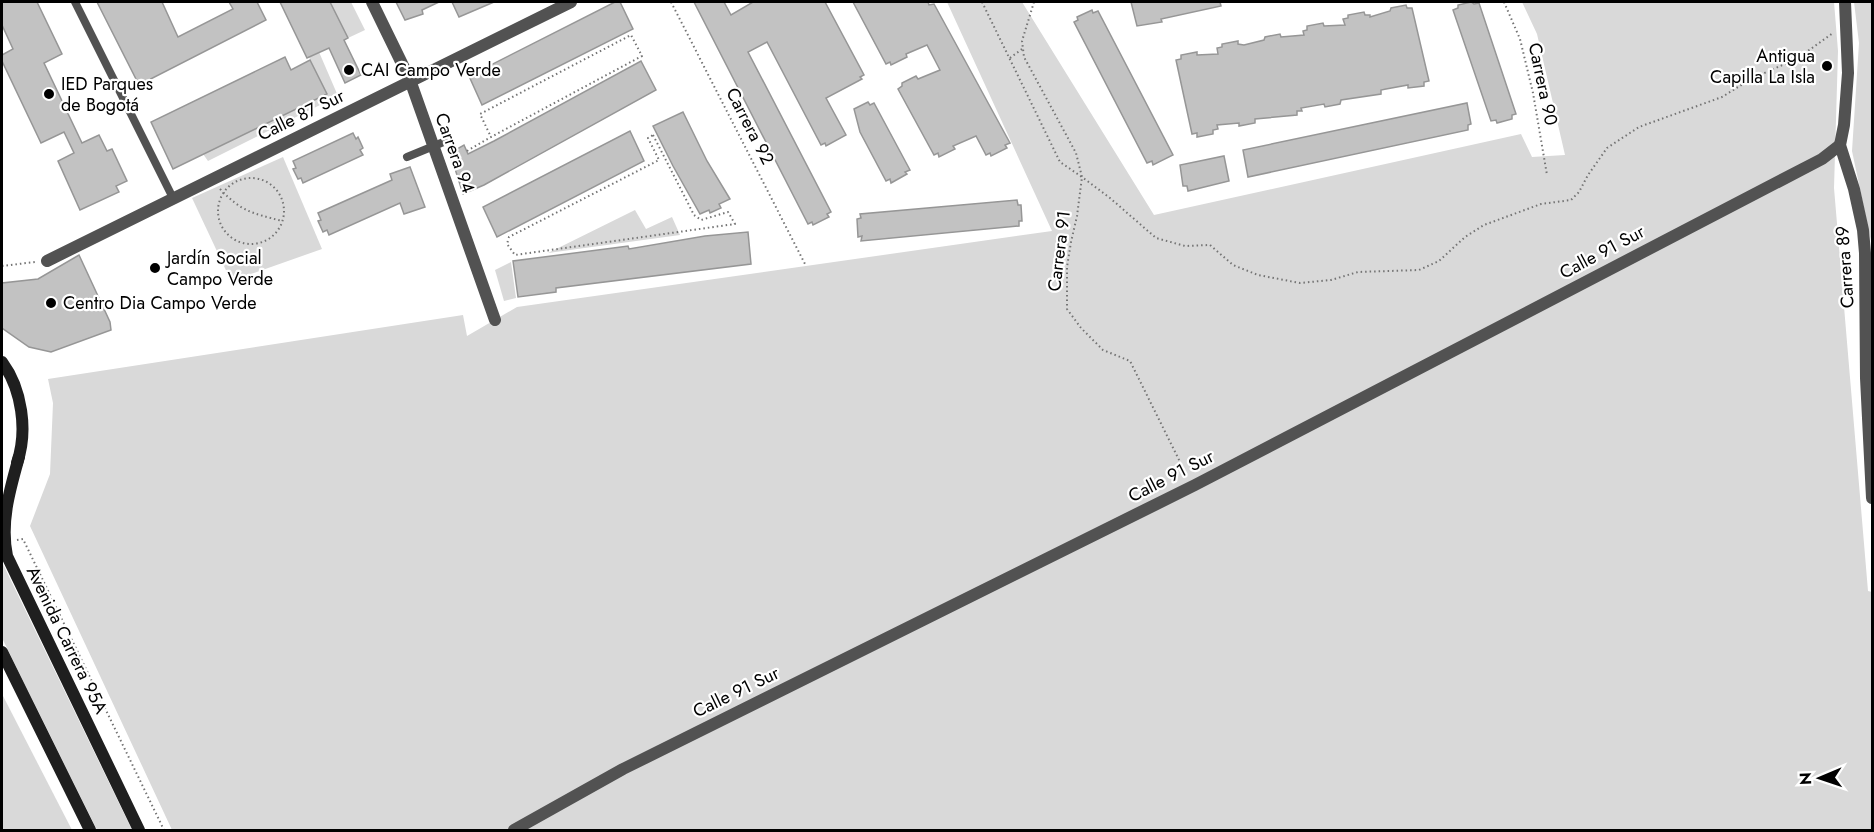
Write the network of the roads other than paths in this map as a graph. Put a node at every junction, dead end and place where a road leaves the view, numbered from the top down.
1 (75, 2) edge
2 (372, 2) edge
3 (571, 2) edge
4 (1845, 2) edge
5 (410, 80) junction
6 (446, 141) dead end
7 (1840, 144) junction
8 (433, 146) junction
9 (407, 157) dead end
10 (173, 198) junction
11 (47, 261) road end
12 (1870, 273) edge
13 (495, 320) dead end
14 (2, 362) edge
15 (1869, 378) edge
16 (19, 457) junction
17 (1872, 490) edge
18 (2, 497) edge
19 (1872, 498) edge
20 (3, 542) edge
21 (2, 652) edge
22 (90, 831) edge
23 (139, 831) edge
24 (514, 831) edge

1 - 10 lane
2 - 5 street, Carrera 94
3 - 5 street, Calle 87 Sur
4 - 7 street, Carrera 89
5 - 8 street, Carrera 94
5 - 10 street, Calle 87 Sur
6 - 8 lane
7 - 12 street, Carrera 89
7 - 24 street, Calle 91 Sur
8 - 9 lane
8 - 13 street, Carrera 94
10 - 11 street, Calle 87 Sur
12 - 15 street, Carrera 89
14 - 16 main road
15 - 17 street, Carrera 89
16 - 18 main road
16 - 20 main road, Avenida Carrera 95A
17 - 19 street, Carrera 89
20 - 23 main road, Avenida Carrera 95A
21 - 22 main road

